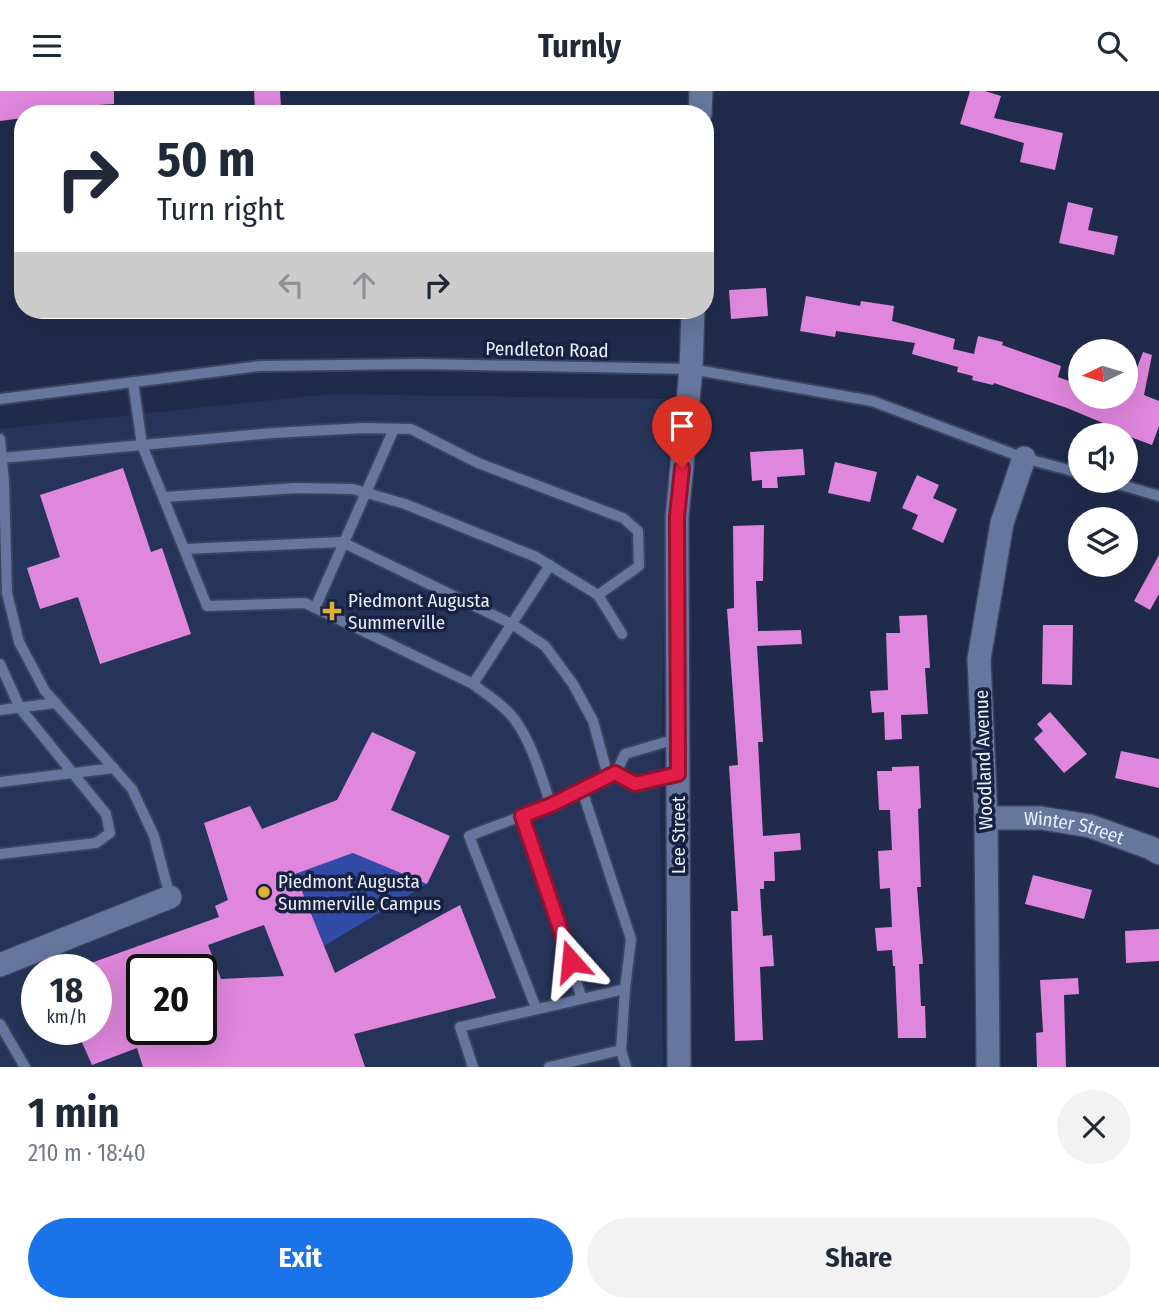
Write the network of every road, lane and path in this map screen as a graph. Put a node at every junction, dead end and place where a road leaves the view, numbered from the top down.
1 (694, 319) edge
2 (691, 369) junction
3 (133, 382) junction
4 (0, 399) edge
5 (394, 429) junction
6 (0, 439) edge
7 (142, 445) junction
8 (2, 458) edge
9 (1024, 458) junction
10 (1068, 470) edge
11 (1138, 490) edge
12 (366, 493) junction
13 (1159, 496) edge
14 (164, 497) junction
15 (342, 542) junction
16 (3, 543) edge
17 (185, 549) junction
18 (550, 565) junction
19 (4, 593) edge
20 (598, 595) junction
21 (315, 608) junction
22 (512, 624) junction
23 (622, 634) dead end
24 (0, 664) edge
25 (473, 684) junction
26 (56, 703) junction
27 (20, 708) junction
28 (0, 710) edge
29 (679, 738) junction
30 (114, 768) junction
31 (74, 773) junction
32 (678, 774) junction
33 (612, 775) junction
34 (0, 782) edge
35 (582, 790) junction
36 (551, 805) junction
37 (522, 816) junction
38 (986, 818) junction
39 (1159, 853) edge
40 (0, 854) edge
41 (170, 897) joint
42 (0, 965) edge
43 (625, 989) junction
44 (583, 999) junction
45 (536, 1008) junction
46 (0, 1024) edge
47 (621, 1050) junction
48 (25, 1067) edge
49 (473, 1067) edge
50 (549, 1067) edge
51 (626, 1067) edge
52 (679, 1067) edge
53 (988, 1067) edge

1 - 2 street, Lee Street
2 - 3 lane, Pendleton Road
2 - 9 lane, Pendleton Road
2 - 29 street, Lee Street
3 - 4 lane, Pendleton Road
3 - 7 lane
5 - 7 lane
5 - 12 lane
5 - 20 lane
6 - 8 lane
7 - 8 lane
7 - 14 lane
8 - 16 lane
9 - 10 lane, Pendleton Road
9 - 38 street, Woodland Avenue
11 - 13 lane
12 - 14 lane
12 - 15 lane
12 - 18 lane
14 - 17 lane
15 - 17 lane
15 - 21 lane
15 - 22 lane
16 - 19 lane
17 - 21 lane
18 - 20 lane
18 - 22 lane
19 - 26 lane
20 - 23 lane
21 - 25 lane
22 - 25 lane
22 - 33 lane
24 - 27 lane
25 - 36 lane
26 - 27 lane
26 - 30 lane
27 - 28 lane
27 - 31 lane
29 - 32 street, Lee Street
29 - 33 lane
30 - 31 lane
30 - 41 lane
31 - 34 lane
31 - 40 lane
32 - 33 lane
32 - 52 street, Lee Street
33 - 35 lane
35 - 36 lane
35 - 43 lane
36 - 37 lane
37 - 44 lane
37 - 45 lane
38 - 39 street, Winter Street
38 - 53 street, Woodland Avenue
41 - 42 street
43 - 44 lane
43 - 47 lane
44 - 45 lane
45 - 49 lane
46 - 48 lane
47 - 50 lane
47 - 51 lane

